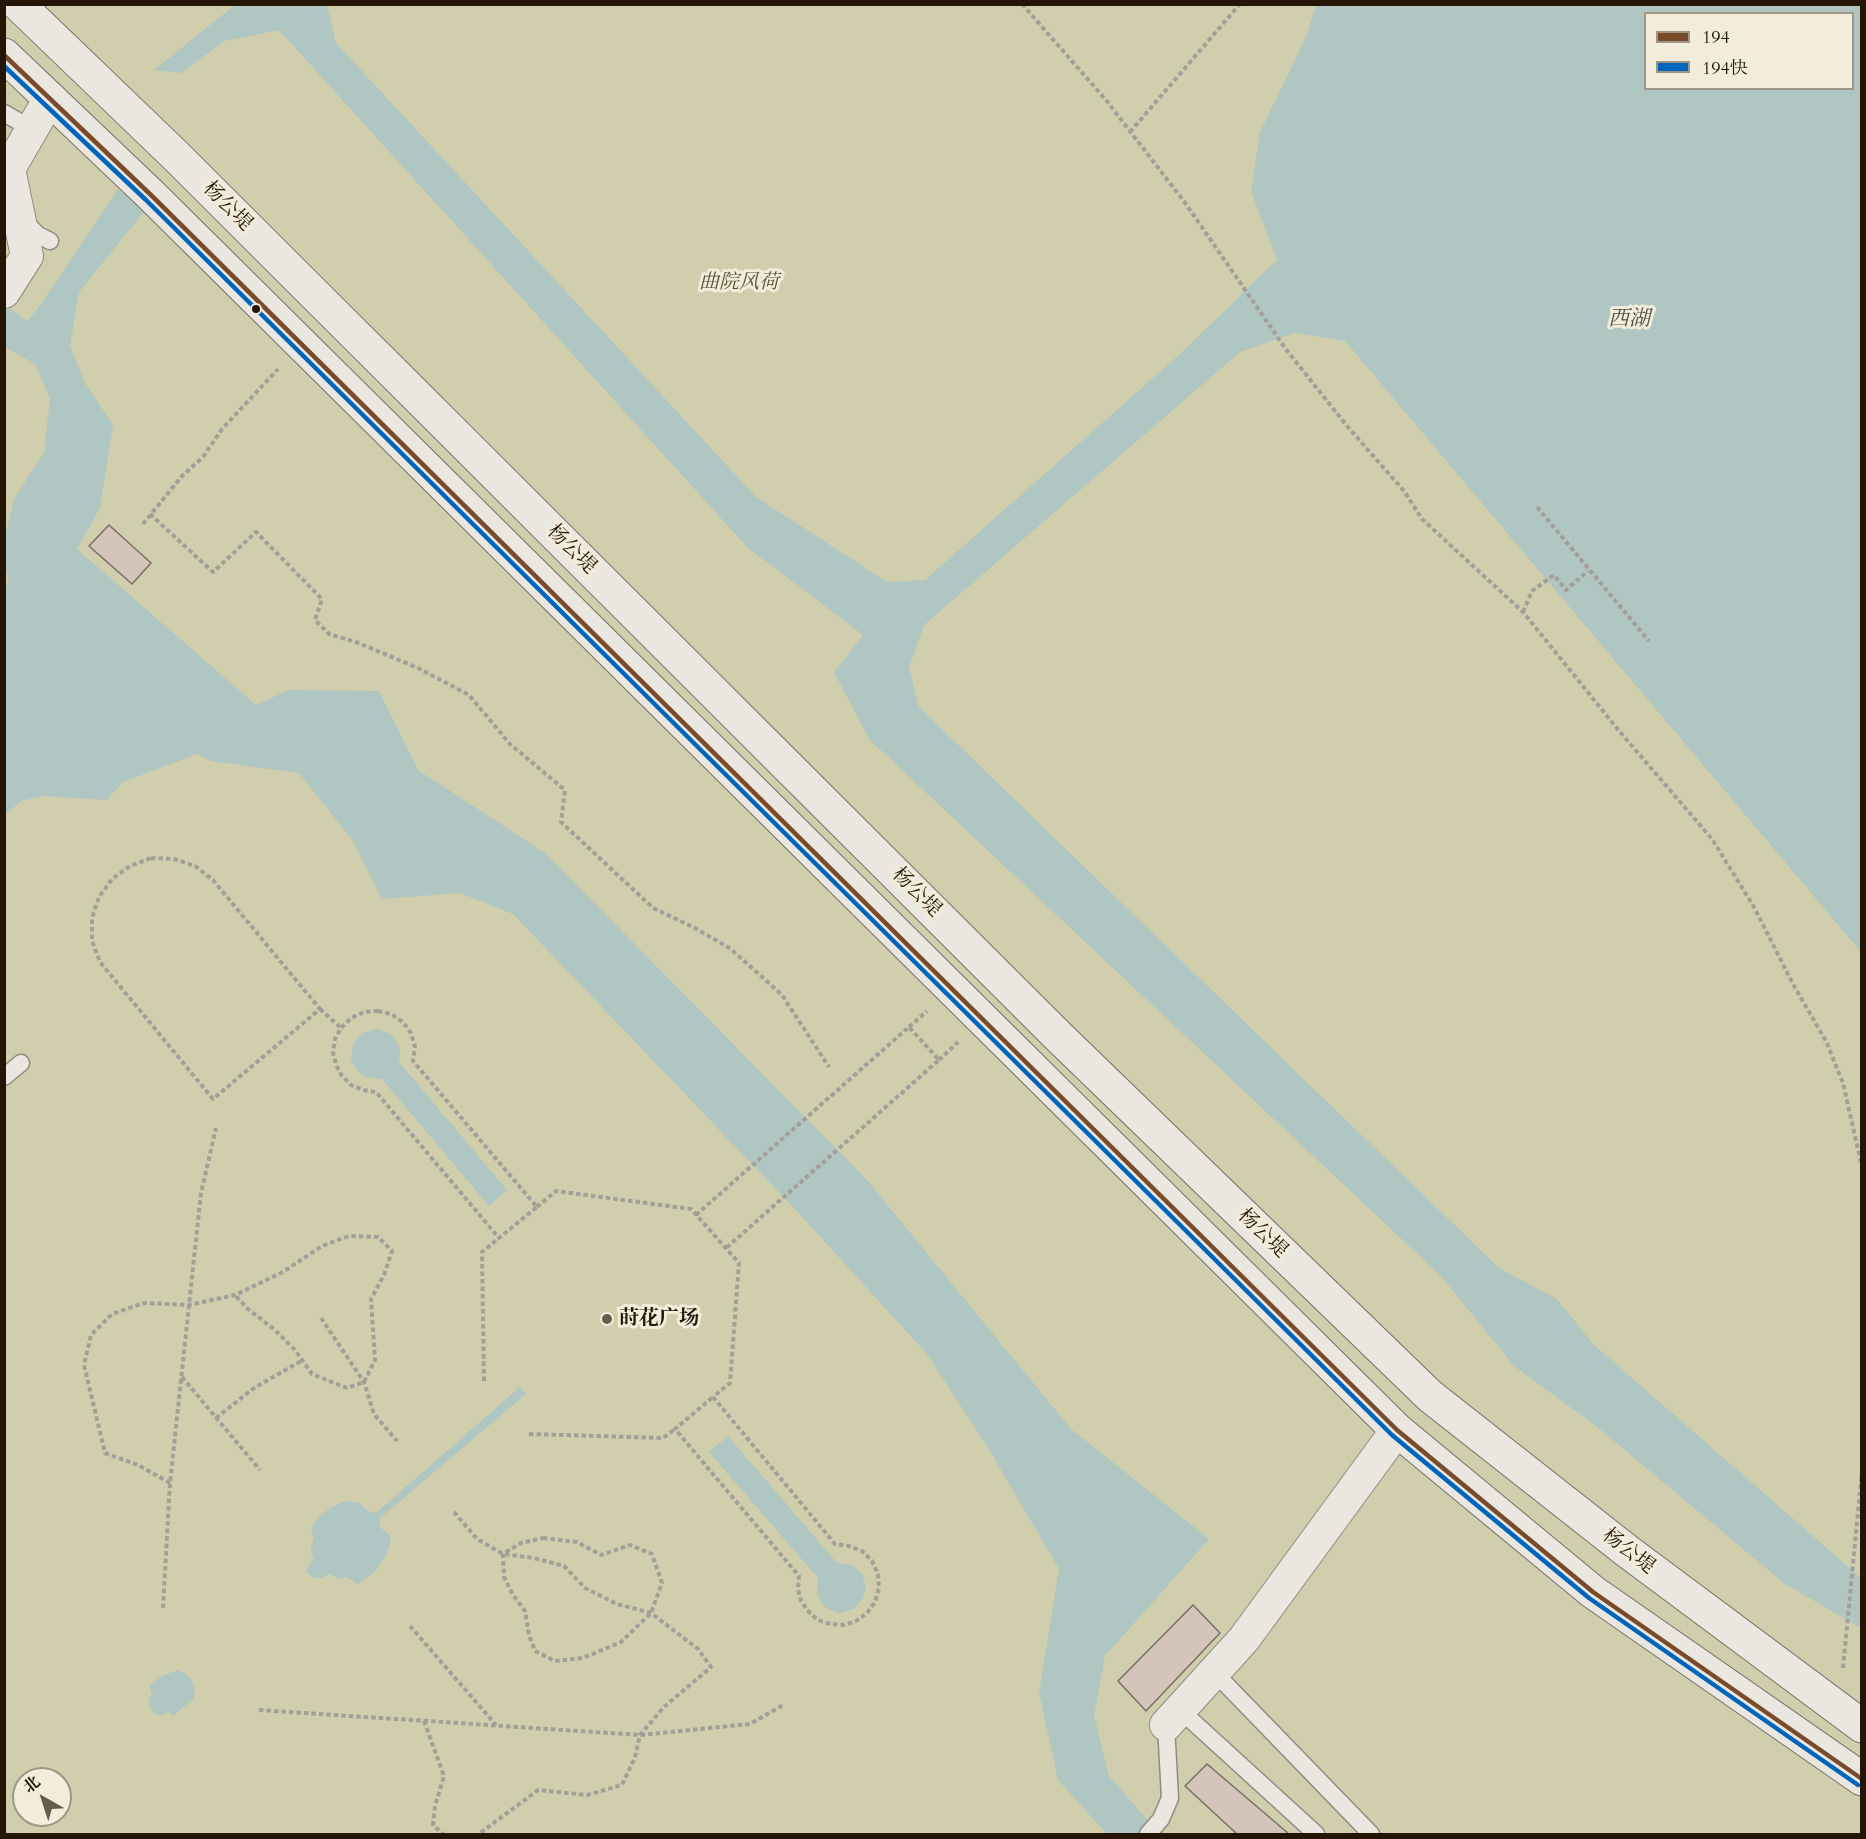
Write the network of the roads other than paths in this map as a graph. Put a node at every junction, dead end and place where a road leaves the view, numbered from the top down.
1 (18, 4) edge
2 (4, 55) edge
3 (50, 98) junction
4 (4, 113) edge
5 (32, 129) junction
6 (7, 168) edge
7 (17, 214) junction
8 (50, 241) dead end
9 (4, 292) edge
10 (21, 1063) dead end
11 (4, 1077) edge
12 (1397, 1430) junction
13 (1214, 1672) junction
14 (1172, 1717) junction
15 (1850, 1718) edge
16 (1862, 1779) edge
17 (1148, 1834) edge
18 (1316, 1834) edge
19 (1371, 1834) edge

1 - 15 main road, 杨公堤
2 - 3 main road
3 - 5 street
3 - 12 main road
4 - 5 lane
5 - 6 street
6 - 7 street
7 - 8 lane
7 - 9 street
10 - 11 lane
12 - 13 street
12 - 16 main road
13 - 14 street
13 - 19 lane
14 - 17 lane
14 - 18 lane

